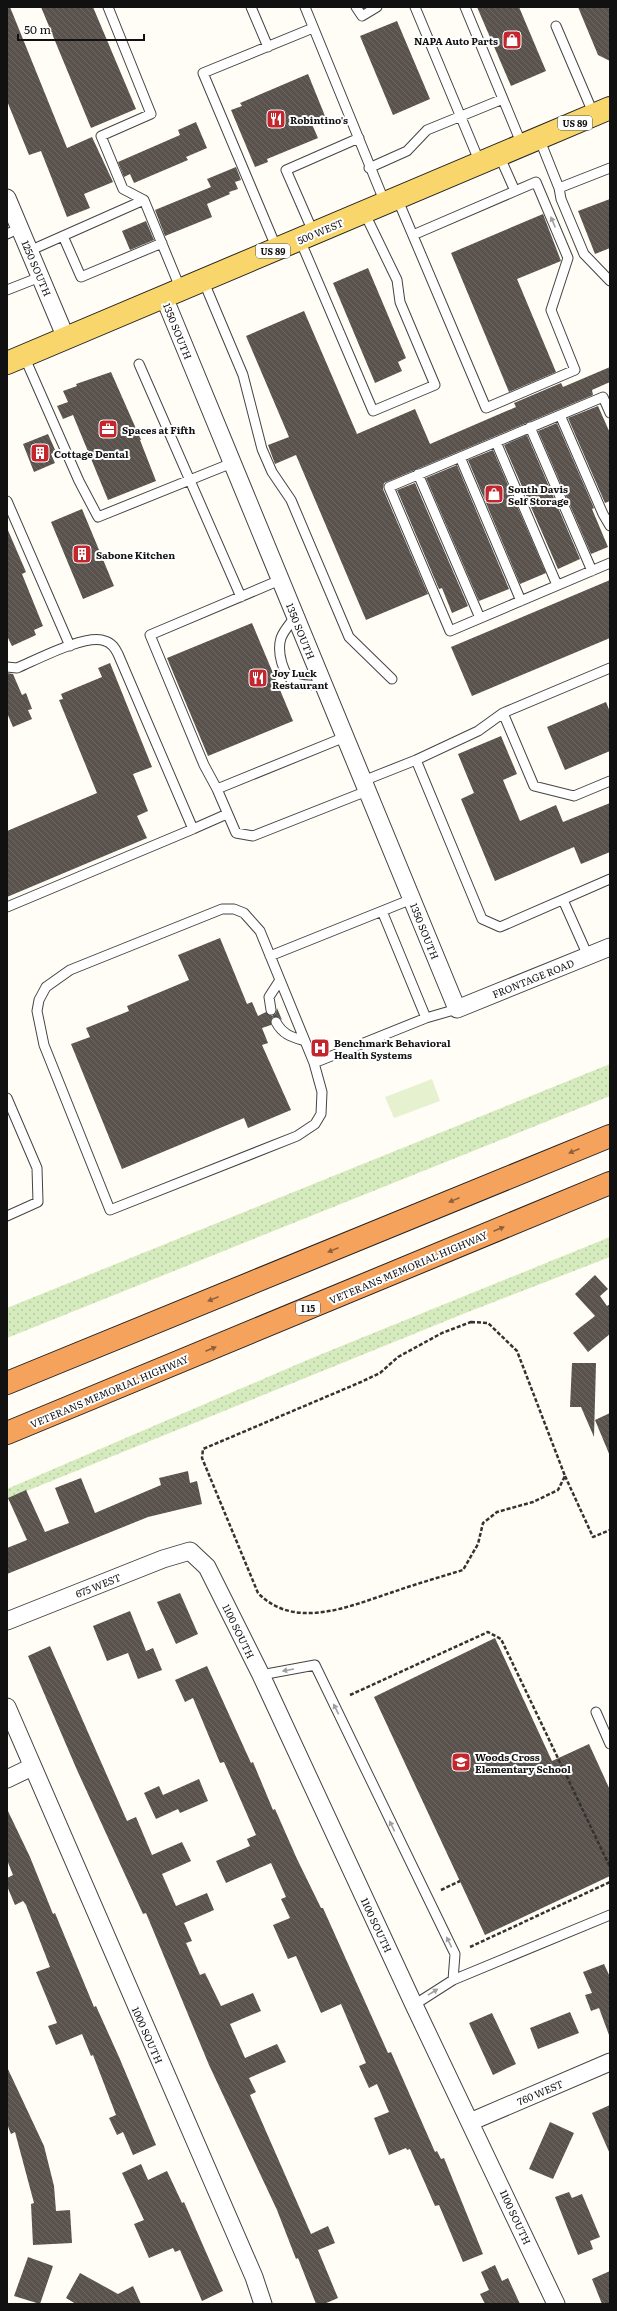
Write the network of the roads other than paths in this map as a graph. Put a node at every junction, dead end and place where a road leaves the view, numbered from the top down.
1 (108, 7) edge
2 (251, 7) edge
3 (305, 7) edge
4 (356, 7) edge
5 (377, 7) edge
6 (415, 7) edge
7 (465, 7) edge
8 (556, 26) dead end
9 (314, 28) junction
10 (268, 47) junction
11 (503, 99) junction
12 (602, 112) edge
13 (460, 116) junction
14 (359, 138) junction
15 (531, 142) junction
16 (490, 159) junction
17 (369, 168) junction
18 (610, 168) edge
19 (560, 188) junction
20 (515, 191) junction
21 (7, 198) edge
22 (144, 200) junction
23 (391, 201) junction
24 (364, 212) junction
25 (13, 231) edge
26 (413, 235) junction
27 (63, 236) junction
28 (307, 237) junction
29 (162, 243) junction
30 (277, 249) junction
31 (30, 251) junction
32 (40, 277) junction
33 (203, 280) junction
34 (610, 281) edge
35 (7, 290) edge
36 (173, 293) junction
37 (66, 338) junction
38 (15, 360) edge
39 (139, 364) dead end
40 (610, 414) edge
41 (560, 415) junction
42 (530, 427) junction
43 (496, 442) junction
44 (460, 457) junction
45 (232, 463) junction
46 (418, 474) junction
47 (189, 480) junction
48 (7, 501) edge
49 (606, 513) edge
50 (610, 526) edge
51 (610, 563) edge
52 (592, 571) junction
53 (280, 580) junction
54 (557, 585) junction
55 (241, 597) junction
56 (521, 601) junction
57 (295, 617) junction
58 (480, 618) junction
59 (70, 646) junction
60 (7, 667) edge
61 (610, 668) edge
62 (392, 679) dead end
63 (324, 686) junction
64 (503, 713) junction
65 (345, 737) junction
66 (416, 760) junction
67 (610, 781) edge
68 (365, 786) junction
69 (217, 789) junction
70 (227, 814) junction
71 (193, 829) junction
72 (610, 879) edge
73 (412, 899) junction
74 (563, 900) junction
75 (7, 908) edge
76 (382, 911) junction
77 (610, 947) edge
78 (270, 956) junction
79 (588, 956) junction
80 (280, 980) junction
81 (457, 1009) junction
82 (271, 1010) dead end
83 (426, 1018) junction
84 (276, 1022) dead end
85 (305, 1041) junction
86 (314, 1063) junction
87 (7, 1098) edge
88 (610, 1136) edge
89 (610, 1183) edge
90 (7, 1216) edge
91 (7, 1383) edge
92 (7, 1434) edge
93 (190, 1551) joint
94 (7, 1621) edge
95 (261, 1675) junction
96 (7, 1707) edge
97 (596, 1712) dead end
98 (610, 1744) edge
99 (32, 1767) junction
100 (7, 1779) edge
101 (610, 1915) edge
102 (453, 1980) junction
103 (414, 2005) junction
104 (610, 2062) edge
105 (470, 2122) junction
106 (263, 2304) edge
107 (556, 2304) edge

1 - 22 lane
2 - 10 lane
3 - 9 lane
4 - 5 lane
6 - 13 lane
7 - 11 lane
8 - 12 lane
9 - 10 lane
9 - 14 lane
10 - 30 lane
11 - 13 lane
11 - 15 lane
12 - 15 main road, 500 WEST / US 89
13 - 16 lane
13 - 17 lane
14 - 17 lane
14 - 28 lane
15 - 16 main road, 500 WEST / US 89
15 - 19 lane
16 - 20 lane
16 - 23 main road, 500 WEST / US 89
17 - 23 lane
18 - 19 lane
19 - 34 lane
20 - 26 lane
26 -> 20 lane
21 - 25 street, 1250 SOUTH
22 - 27 lane
22 - 29 lane
23 - 24 main road, 500 WEST / US 89
23 - 26 lane
24 - 28 main road, 500 WEST / US 89
24 - 28 lane
25 - 31 street, 1250 SOUTH
27 - 29 lane
27 - 31 lane
28 - 30 main road, 500 WEST / US 89
29 - 36 lane
30 - 33 main road, 500 WEST / US 89
31 - 32 street, 1250 SOUTH
32 - 35 lane
32 - 37 street, 1250 SOUTH
33 - 36 main road, 500 WEST / US 89
33 - 62 lane
36 - 37 main road, 500 WEST / US 89
36 - 45 street, 1350 SOUTH
37 - 38 main road, 500 WEST / US 89
38 - 47 lane
39 - 47 lane
40 - 41 lane
41 - 42 lane
41 - 49 lane
42 - 43 lane
42 - 52 lane
43 - 44 lane
43 - 54 lane
44 - 46 lane
44 - 56 lane
45 - 47 lane
45 - 53 street, 1350 SOUTH
46 - 58 lane
46 - 58 lane
47 - 55 lane
48 - 59 lane
49 - 50 lane
51 - 52 lane
52 - 54 lane
53 - 55 lane
53 - 57 street, 1350 SOUTH
54 - 56 lane
55 - 69 lane
56 - 58 lane
57 - 63 street, 1350 SOUTH
57 - 63 lane
59 - 60 lane
59 - 71 lane
61 - 64 lane
63 - 65 street, 1350 SOUTH
64 - 66 lane
64 - 67 lane
65 - 68 street, 1350 SOUTH
65 - 69 lane
66 - 68 lane
66 - 74 lane
68 - 70 lane
68 - 73 street, 1350 SOUTH
69 - 70 lane
70 - 71 lane
71 - 75 lane
72 - 74 lane
73 - 76 lane
73 - 81 street, 1350 SOUTH
74 - 79 lane
76 - 78 lane
76 - 83 lane
77 - 79 street, FRONTAGE ROAD
78 - 80 lane
78 - 86 lane
79 - 81 street, FRONTAGE ROAD
80 - 82 lane
80 - 85 lane
81 - 83 lane
83 - 86 lane
84 - 85 lane
85 - 86 lane
87 - 90 lane
88 -> 91 highway
92 -> 89 highway, VETERANS MEMORIAL HIGHWAY / I 15
93 - 94 street, 675 WEST
93 - 95 street, 1100 SOUTH
102 -> 95 lane
95 - 103 street, 1100 SOUTH
96 - 99 street, 1000 SOUTH
97 - 98 lane
99 - 100 street
99 - 106 street, 1000 SOUTH
101 - 102 lane
103 -> 102 lane
103 - 105 street, 1100 SOUTH
104 - 105 street, 760 WEST
105 - 107 street, 1100 SOUTH

